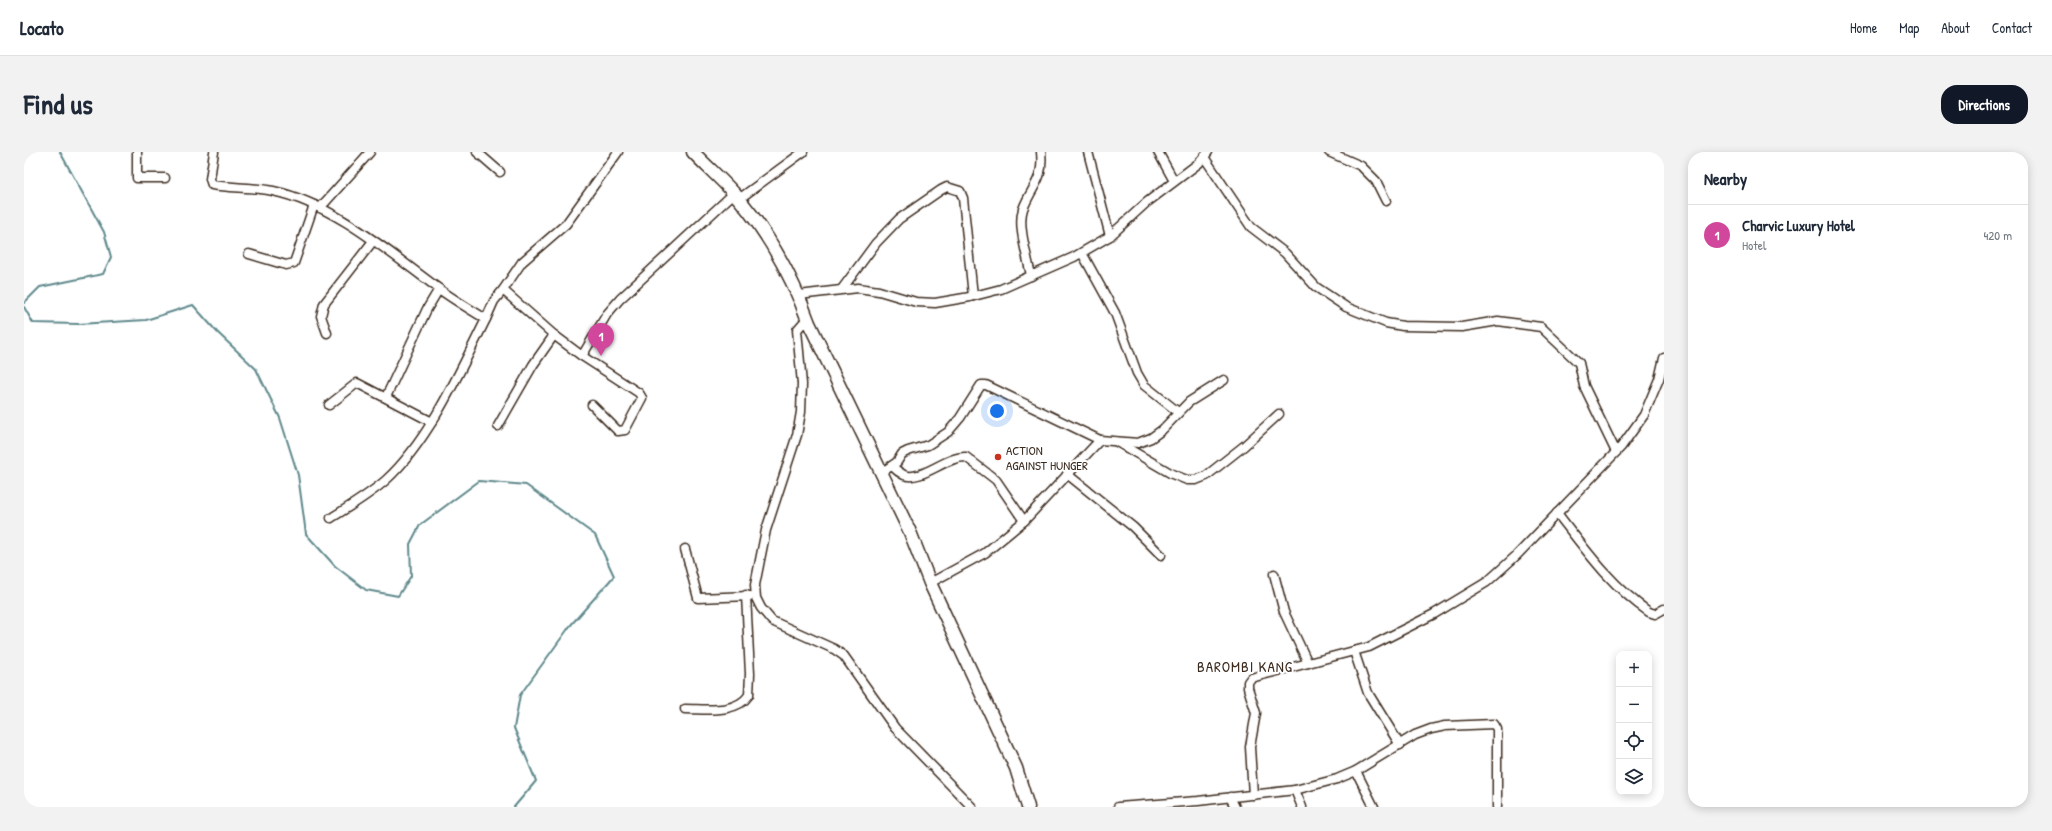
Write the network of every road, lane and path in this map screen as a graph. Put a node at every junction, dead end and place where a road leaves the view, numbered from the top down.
1 (137, 152) edge
2 (214, 152) edge
3 (370, 152) edge
4 (476, 152) edge
5 (618, 152) edge
6 (693, 152) edge
7 (803, 152) edge
8 (1041, 152) edge
9 (1088, 152) edge
10 (1158, 152) edge
11 (1329, 152) edge
12 (1206, 154) edge
13 (500, 172) dead end
14 (164, 178) dead end
15 (1174, 181) junction
16 (736, 196) junction
17 (1386, 201) dead end
18 (317, 207) junction
19 (1110, 236) junction
20 (373, 241) junction
21 (1082, 253) junction
22 (249, 254) dead end
23 (1031, 276) junction
24 (439, 289) junction
25 (842, 289) junction
26 (503, 290) junction
27 (799, 295) junction
28 (973, 296) junction
29 (486, 319) junction
30 (809, 323) junction
31 (327, 333) dead end
32 (554, 335) junction
33 (582, 356) junction
34 (1664, 358) edge
35 (1662, 379) edge
36 (1224, 380) dead end
37 (386, 397) junction
38 (329, 405) dead end
39 (592, 405) dead end
40 (1178, 412) junction
41 (1279, 414) dead end
42 (432, 422) junction
43 (498, 426) dead end
44 (1100, 440) junction
45 (1117, 442) junction
46 (1616, 452) junction
47 (892, 466) junction
48 (881, 473) junction
49 (1067, 474) junction
50 (1557, 513) junction
51 (331, 518) dead end
52 (1024, 521) junction
53 (685, 549) dead end
54 (1161, 555) dead end
55 (1274, 574) dead end
56 (930, 583) junction
57 (746, 595) junction
58 (756, 598) junction
59 (1664, 609) edge
60 (1354, 651) junction
61 (1308, 663) junction
62 (685, 709) dead end
63 (1400, 745) junction
64 (1356, 771) junction
65 (1295, 790) junction
66 (1253, 795) junction
67 (1230, 797) junction
68 (972, 807) edge
69 (1028, 807) edge
70 (1118, 807) edge
71 (1235, 807) edge
72 (1302, 807) edge
73 (1374, 807) edge
74 (1497, 807) edge

1 - 14 street
2 - 18 street
3 - 18 street
4 - 13 street
5 - 26 street
6 - 16 highway
7 - 16 street
8 - 23 street
9 - 19 street
10 - 15 street
11 - 17 street
12 - 15 street
12 - 46 street
15 - 19 street
16 - 27 highway
16 - 33 street
18 - 20 street
18 - 22 street
19 - 21 street
20 - 24 street
20 - 31 street
21 - 23 street
21 - 40 street
23 - 28 street
24 - 29 street
24 - 37 street
25 - 27 street
25 - 28 street
25 - 28 street
26 - 29 street
26 - 32 street
27 - 30 highway
29 - 42 street
30 - 48 highway
30 - 58 street
32 - 33 street
32 - 43 street
33 - 39 street
34 - 35 street
35 - 46 street
36 - 40 street
37 - 38 street
37 - 42 street
40 - 45 street
41 - 45 street
42 - 51 street
44 - 45 street
44 - 47 street
44 - 49 street
46 - 50 street
47 - 48 street
47 - 52 street
48 - 56 highway
49 - 52 street
49 - 54 street
50 - 59 street
50 - 60 street
52 - 56 street
53 - 57 street
55 - 61 street
56 - 69 highway
57 - 58 street
57 - 62 street
58 - 68 street
60 - 61 street
60 - 63 street
61 - 66 street
63 - 64 street
63 - 74 street
64 - 65 street
64 - 73 street
65 - 66 street
65 - 72 street
66 - 67 street
67 - 70 street
67 - 71 street

